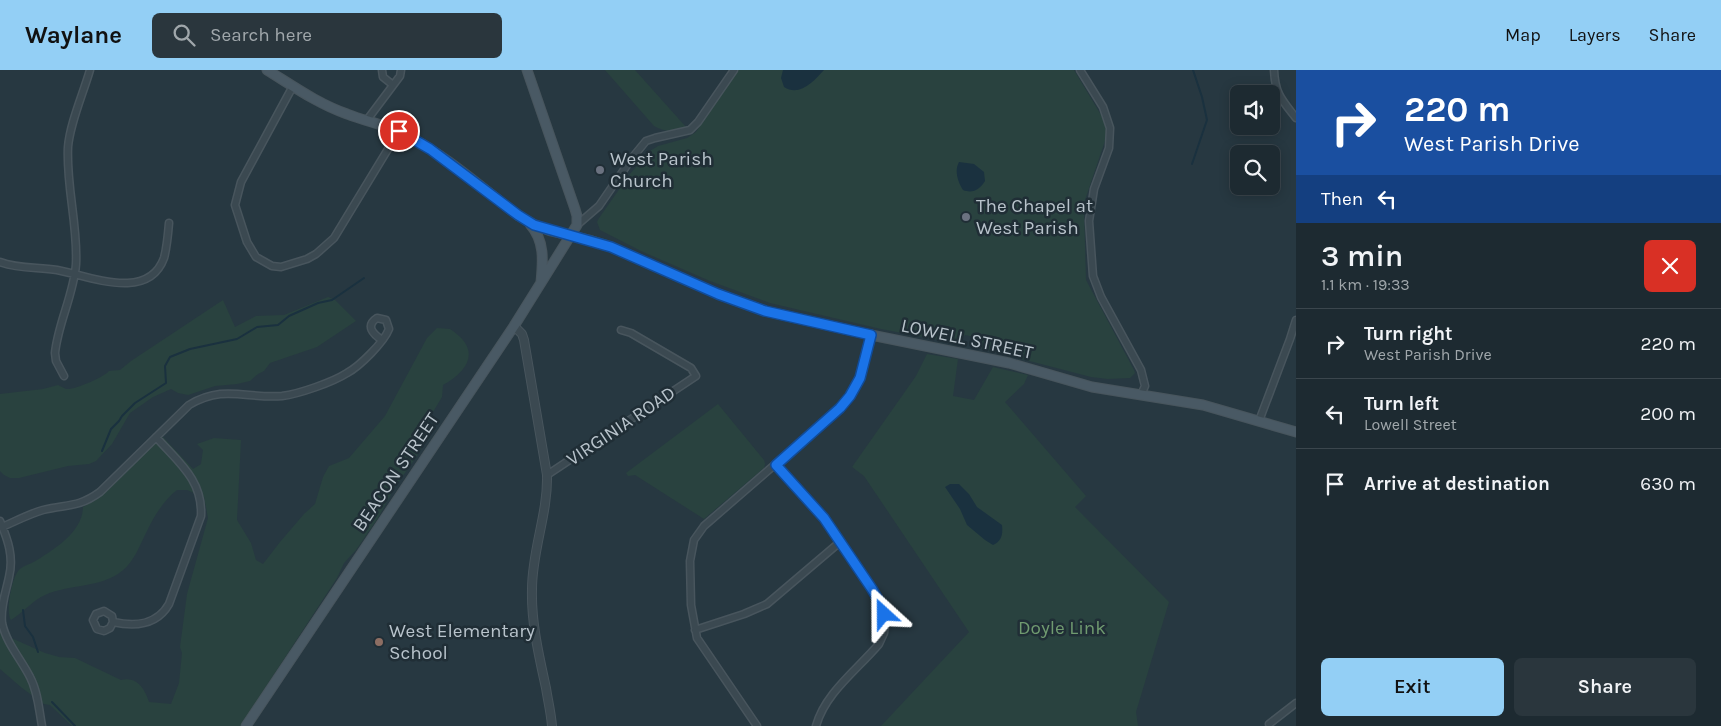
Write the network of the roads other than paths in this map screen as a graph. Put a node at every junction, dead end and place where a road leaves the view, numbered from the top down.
1 (90, 70) edge
2 (267, 70) edge
3 (382, 70) edge
4 (401, 70) edge
5 (527, 70) edge
6 (734, 70) edge
7 (1080, 70) edge
8 (1274, 70) edge
9 (393, 85) junction
10 (293, 86) junction
11 (1296, 118) edge
12 (367, 120) junction
13 (399, 131) junction
14 (526, 220) junction
15 (169, 223) dead end
16 (577, 225) junction
17 (571, 235) junction
18 (0, 262) edge
19 (74, 274) junction
20 (540, 285) junction
21 (1296, 320) edge
22 (514, 326) junction
23 (620, 330) dead end
24 (871, 335) junction
25 (382, 340) dead end
26 (64, 376) dead end
27 (1142, 395) junction
28 (1259, 420) junction
29 (1296, 432) edge
30 (156, 437) junction
31 (776, 465) junction
32 (547, 475) junction
33 (1, 524) edge
34 (840, 542) junction
35 (113, 622) dead end
36 (695, 630) junction
37 (1296, 703) edge
38 (1269, 724) dead end
39 (42, 726) edge
40 (246, 726) edge
41 (552, 726) edge
42 (756, 726) edge
43 (816, 726) edge

1 - 19 street
2 - 10 main road, LOWELL STREET
3 - 9 street
4 - 9 street
5 - 16 main road
6 - 16 street
7 - 27 street
8 - 11 street
9 - 12 street
10 - 12 main road, LOWELL STREET
10 - 13 street
12 - 13 main road, LOWELL STREET
13 - 14 main road, LOWELL STREET
14 - 17 main road, LOWELL STREET
14 - 20 main road
15 - 19 street
16 - 17 main road, BEACON STREET
17 - 20 main road, BEACON STREET
17 - 24 main road, LOWELL STREET
18 - 19 street
19 - 26 street
20 - 22 main road, BEACON STREET
21 - 28 street
22 - 32 street
22 - 40 main road, BEACON STREET
23 - 32 street, VIRGINIA ROAD
24 - 27 main road, LOWELL STREET
24 - 31 street
25 - 30 street
27 - 28 main road, LOWELL STREET
28 - 29 main road, LOWELL STREET
30 - 33 street
30 - 35 street
31 - 34 street
31 - 36 street
32 - 41 street
33 - 39 street
34 - 36 street
34 - 43 street
36 - 42 street
37 - 38 street

